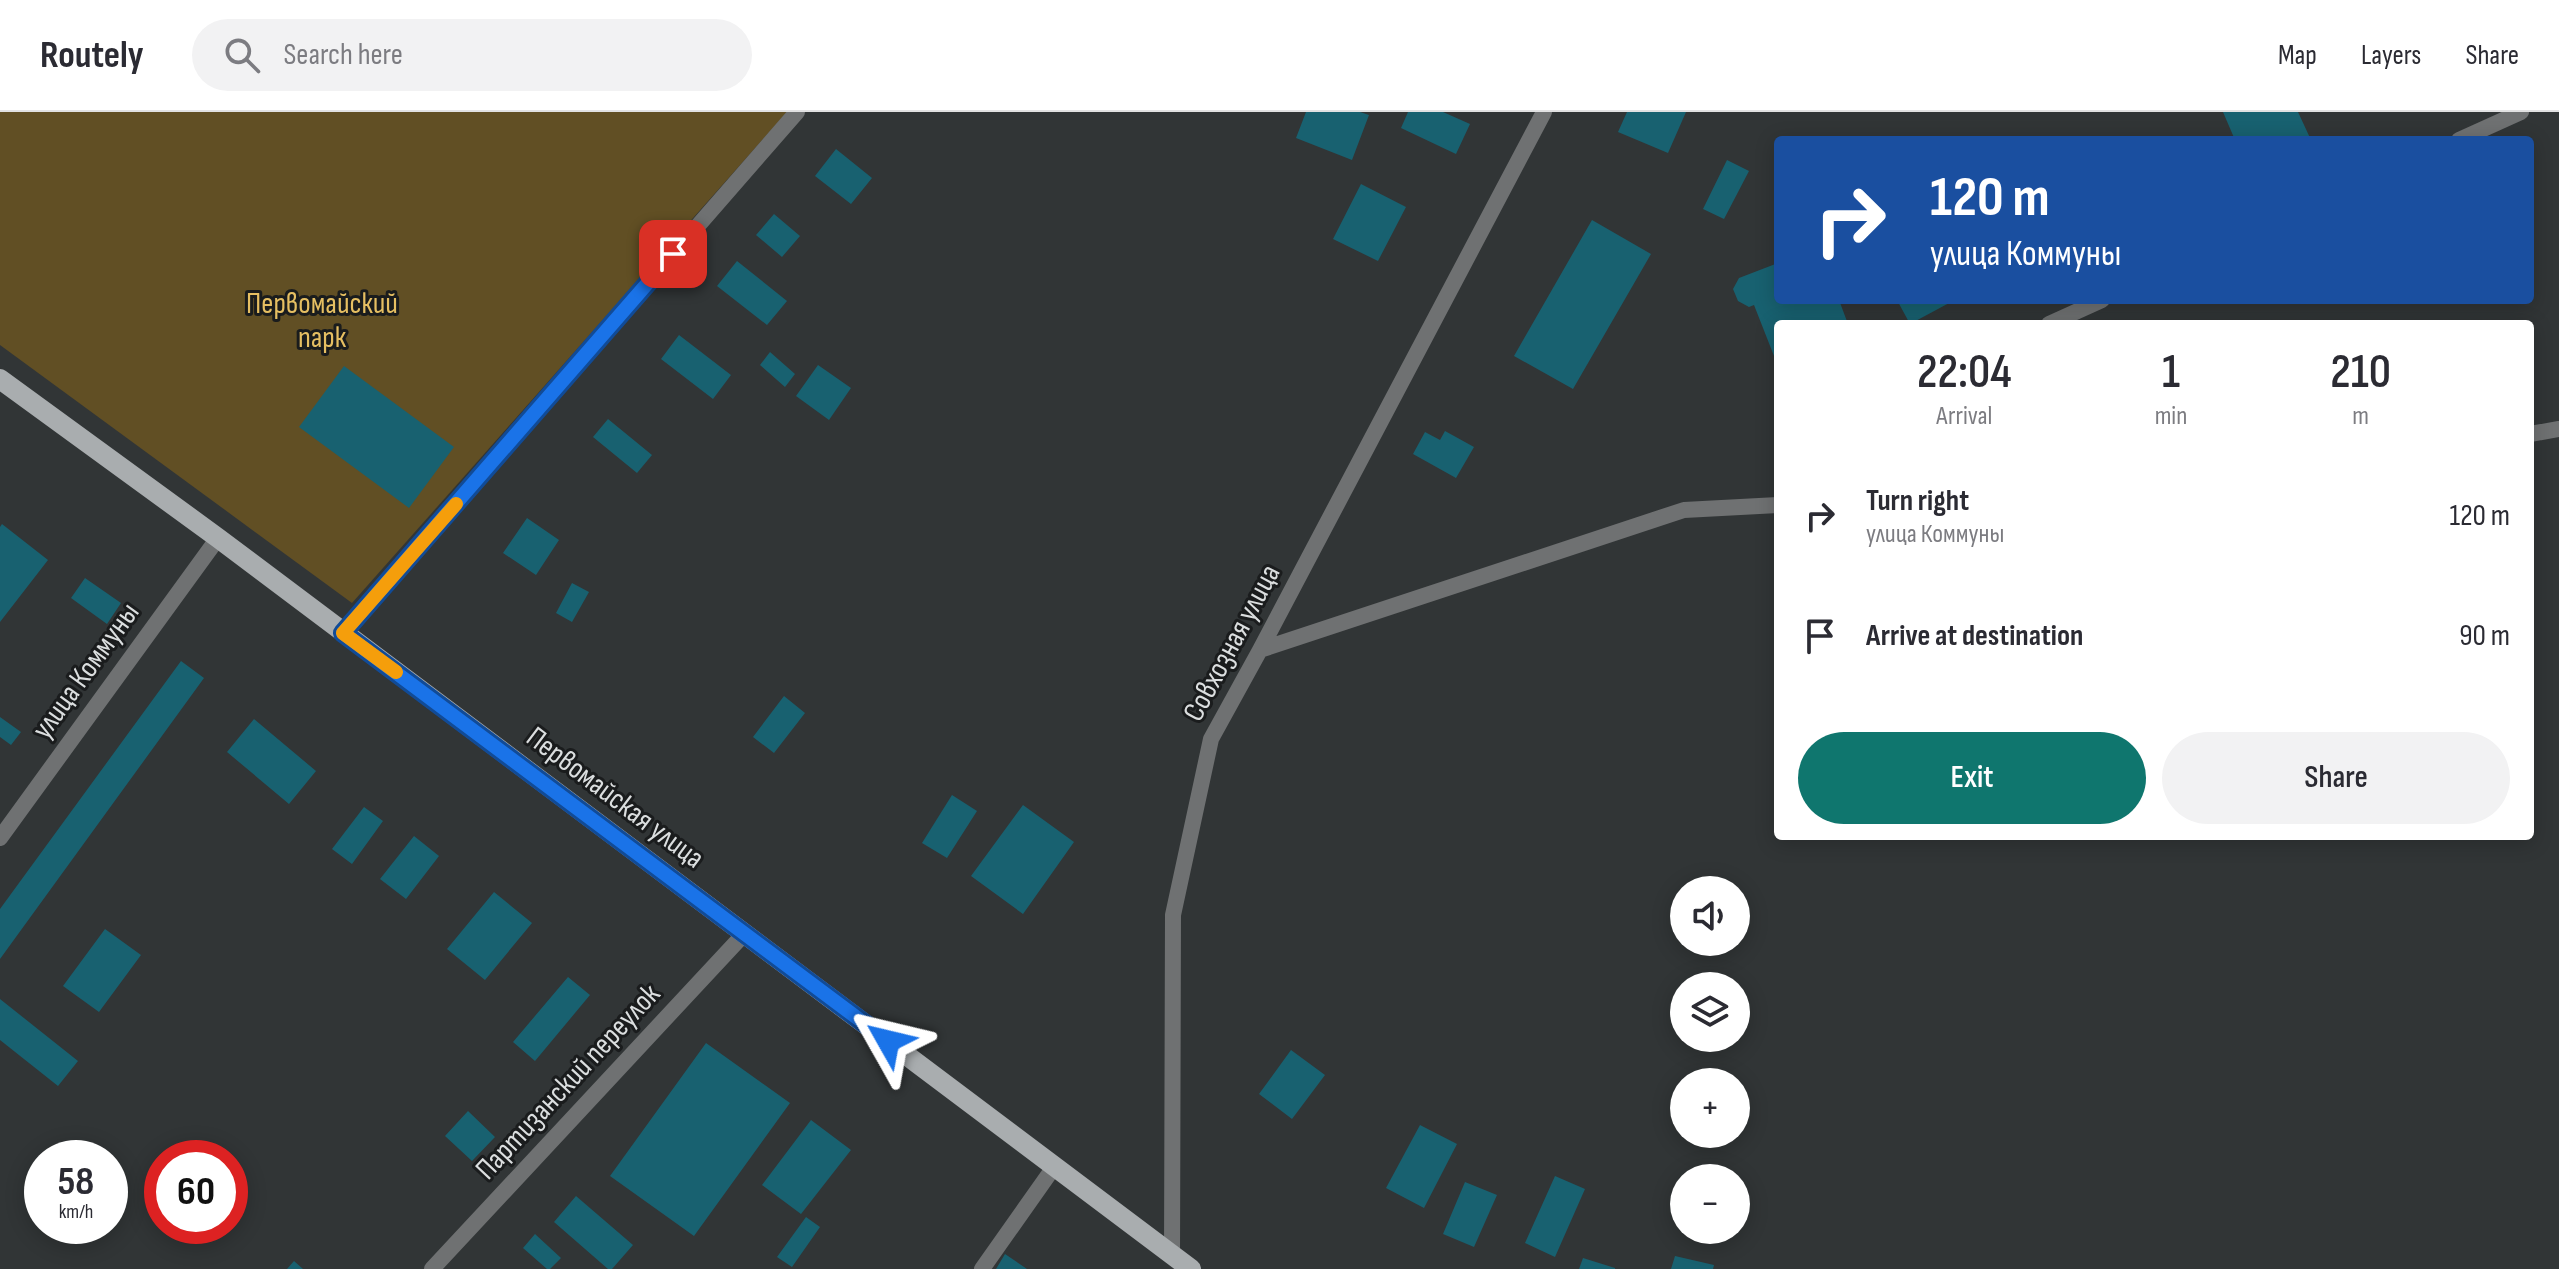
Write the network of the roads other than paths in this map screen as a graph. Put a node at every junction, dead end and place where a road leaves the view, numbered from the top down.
1 (797, 112) edge
2 (1544, 112) edge
3 (2521, 112) edge
4 (2468, 136) edge
5 (2093, 304) edge
6 (2058, 320) edge
7 (0, 379) edge
8 (2559, 429) edge
9 (2534, 433) edge
10 (1774, 505) edge
11 (218, 538) junction
12 (343, 633) junction
13 (1260, 650) junction
14 (0, 838) edge
15 (745, 933) junction
16 (1054, 1167) junction
17 (1172, 1255) junction
18 (432, 1269) edge
19 (982, 1269) edge
20 (1191, 1269) edge

1 - 12 street
2 - 13 street, Совхозная улица
3 - 4 street
5 - 6 street
7 - 11 main road, Первомайская улица
8 - 9 street
10 - 13 street
11 - 12 main road, Первомайская улица
11 - 14 street, улица Коммуны
12 - 15 main road, Первомайская улица
13 - 17 street, Совхозная улица
15 - 16 main road, Первомайская улица
15 - 18 street, Партизанский переулок
16 - 17 main road, Первомайская улица
16 - 19 street
17 - 20 main road, Первомайская улица

